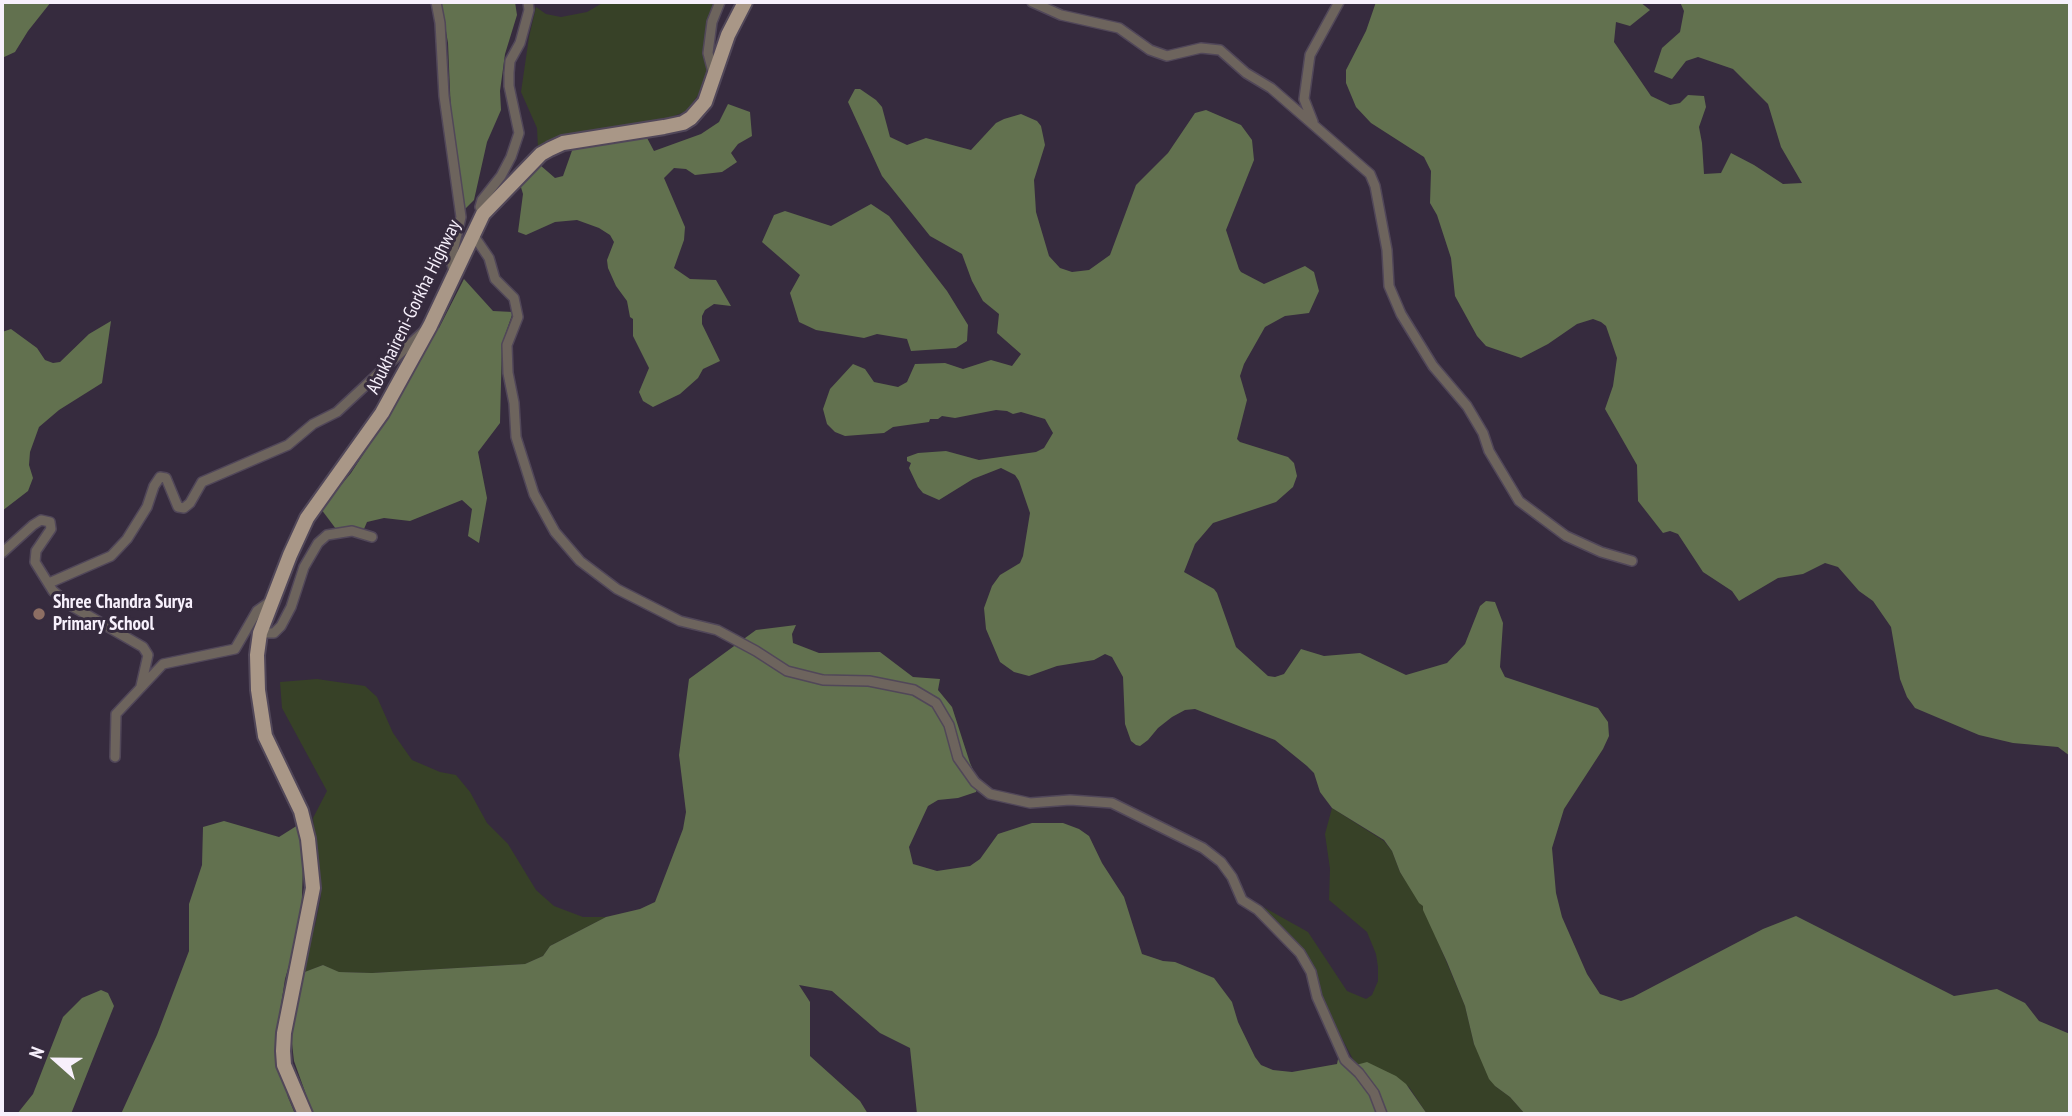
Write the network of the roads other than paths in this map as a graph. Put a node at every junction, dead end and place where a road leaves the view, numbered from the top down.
1 (436, 2) edge
2 (528, 2) edge
3 (720, 2) edge
4 (745, 2) edge
5 (1032, 2) edge
6 (1339, 2) edge
7 (715, 77) junction
8 (1313, 124) junction
9 (483, 214) junction
10 (472, 233) junction
11 (454, 274) junction
12 (430, 326) junction
13 (372, 537) dead end
14 (2, 553) edge
15 (1633, 561) dead end
16 (49, 583) junction
17 (275, 598) junction
18 (260, 633) junction
19 (141, 686) junction
20 (115, 757) dead end
21 (305, 1114) edge
22 (1382, 1114) edge

1 - 11 street
2 - 9 street
3 - 7 street
4 - 7 main road, Abukhaireni-Gorkha Highway
5 - 8 street
6 - 8 street
7 - 9 main road, Abukhaireni-Gorkha Highway
8 - 15 street
9 - 10 main road, Abukhaireni-Gorkha Highway
10 - 11 main road, Abukhaireni-Gorkha Highway
10 - 22 street
11 - 12 main road, Abukhaireni-Gorkha Highway
12 - 16 street
12 - 17 main road, Abukhaireni-Gorkha Highway
13 - 18 street
14 - 16 street
16 - 19 street
17 - 18 main road, Abukhaireni-Gorkha Highway
17 - 19 street
18 - 21 main road, Abukhaireni-Gorkha Highway
19 - 20 street

